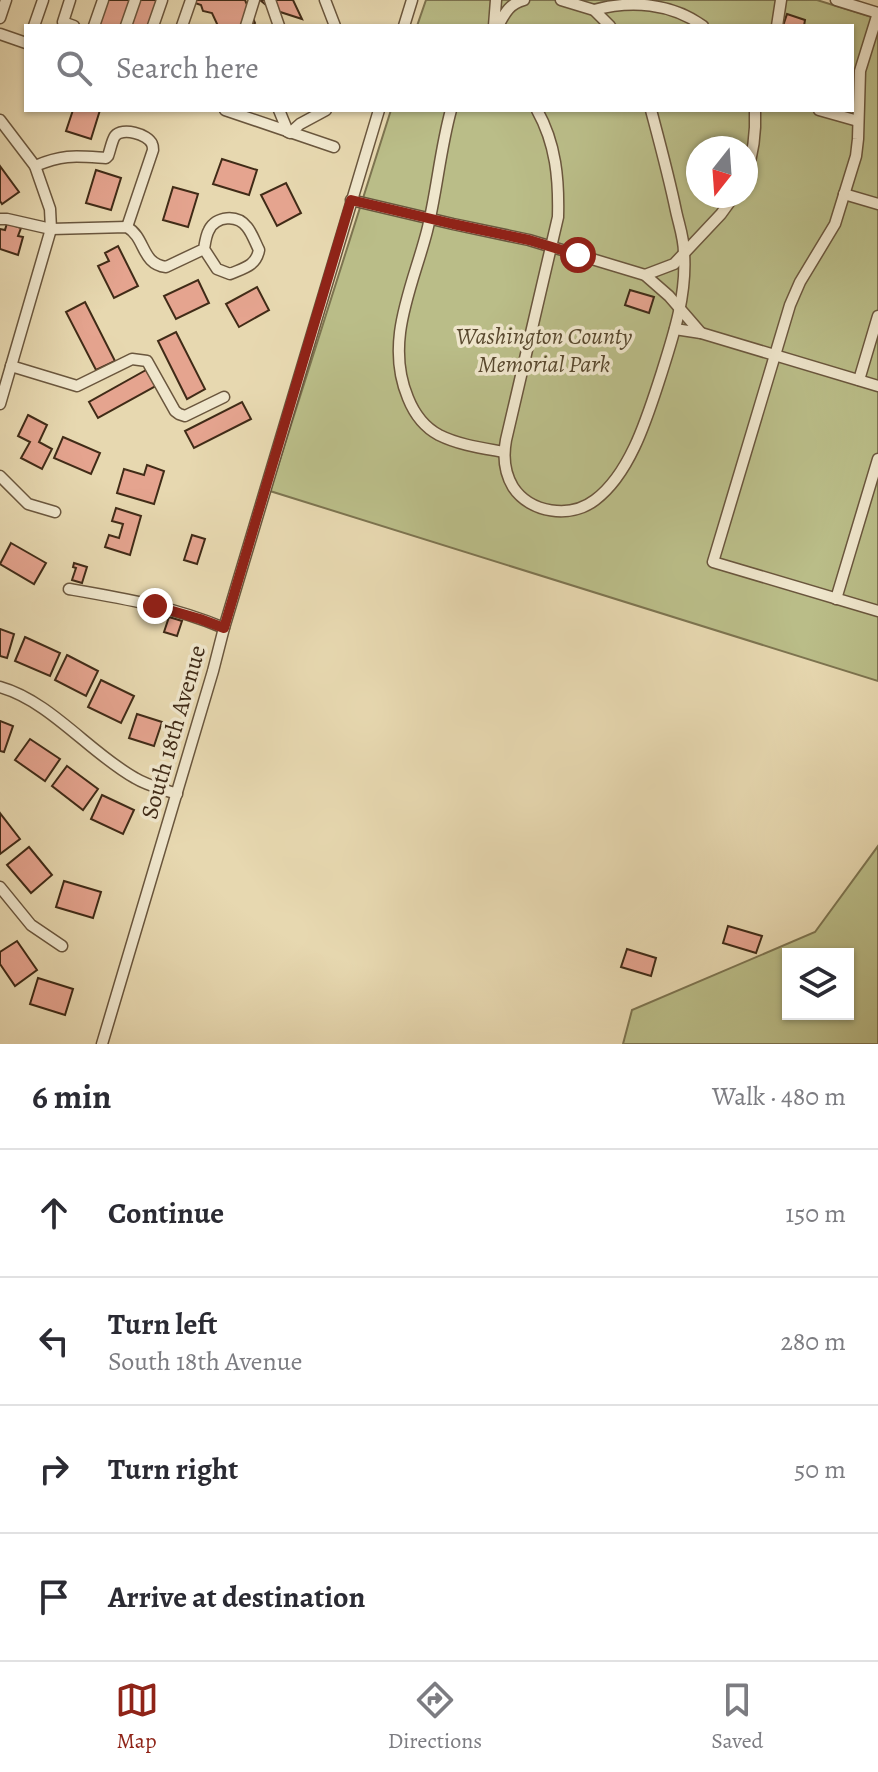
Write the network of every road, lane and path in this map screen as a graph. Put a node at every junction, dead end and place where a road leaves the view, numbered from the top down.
1 (43, 0) edge
2 (70, 0) edge
3 (103, 0) edge
4 (135, 0) edge
5 (162, 0) edge
6 (191, 0) edge
7 (254, 0) edge
8 (270, 0) edge
9 (325, 0) edge
10 (496, 0) edge
11 (524, 0) edge
12 (561, 0) edge
13 (781, 0) edge
14 (836, 0) edge
15 (4, 3) edge
16 (410, 3) edge
17 (594, 10) junction
18 (878, 13) edge
19 (0, 18) edge
20 (35, 24) edge
21 (68, 24) edge
22 (95, 24) edge
23 (127, 24) edge
24 (154, 24) edge
25 (183, 24) edge
26 (247, 24) edge
27 (278, 24) edge
28 (334, 24) edge
29 (405, 24) edge
30 (496, 24) edge
31 (497, 24) edge
32 (608, 24) edge
33 (700, 24) edge
34 (777, 24) edge
35 (0, 34) edge
36 (24, 42) edge
37 (280, 112) edge
38 (322, 112) edge
39 (378, 112) edge
40 (451, 112) edge
41 (538, 112) edge
42 (652, 112) edge
43 (755, 112) edge
44 (826, 112) edge
45 (246, 113) edge
46 (858, 121) junction
47 (1, 123) edge
48 (289, 132) junction
49 (755, 136) edge
50 (334, 147) dead end
51 (35, 166) junction
52 (844, 194) junction
53 (351, 200) junction
54 (878, 204) edge
55 (725, 208) edge
56 (430, 218) junction
57 (0, 219) edge
58 (127, 227) junction
59 (51, 229) junction
60 (552, 247) junction
61 (204, 249) junction
62 (684, 253) junction
63 (645, 275) junction
64 (680, 309) junction
65 (878, 316) edge
66 (675, 329) junction
67 (701, 333) junction
68 (775, 355) junction
69 (11, 366) junction
70 (859, 380) junction
71 (878, 386) edge
72 (224, 397) dead end
73 (0, 404) edge
74 (504, 452) junction
75 (878, 459) edge
76 (0, 476) edge
77 (55, 512) dead end
78 (69, 589) dead end
79 (836, 599) junction
80 (878, 611) edge
81 (224, 628) junction
82 (0, 687) edge
83 (177, 794) junction
84 (0, 887) edge
85 (62, 946) dead end
86 (102, 1044) edge

1 - 20 street
2 - 21 street
3 - 22 street
4 - 23 street
5 - 24 street
6 - 25 street
7 - 26 street
8 - 27 street
9 - 28 street
10 - 30 street
11 - 31 street
12 - 17 street
13 - 34 street
14 - 18 street
15 - 19 street
16 - 29 street
17 - 32 street
17 - 33 street
18 - 46 street
35 - 36 street
37 - 48 street
38 - 48 street
39 - 53 street, South 18th Avenue
40 - 56 street
41 - 60 street
42 - 62 street
43 - 49 street
44 - 46 street
45 - 48 street
46 - 52 street
47 - 51 street
48 - 50 street
51 - 58 street
51 - 59 street
52 - 54 street
52 - 68 street
53 - 56 street
53 - 81 street, South 18th Avenue
55 - 62 street
56 - 60 street
56 - 74 street
57 - 59 street
58 - 59 street
58 - 61 street
59 - 69 street
60 - 63 street
60 - 74 street
61 - 61 street
62 - 63 street
62 - 64 street
63 - 64 street
64 - 66 street
64 - 67 street
65 - 70 street
66 - 67 street
66 - 74 street
67 - 68 street
68 - 70 street
68 - 79 street
69 - 72 street
69 - 73 street
70 - 71 street
75 - 79 street
76 - 77 street
78 - 81 street
79 - 80 street
81 - 83 street, South 18th Avenue
82 - 83 street
83 - 86 street, South 18th Avenue
84 - 85 street

